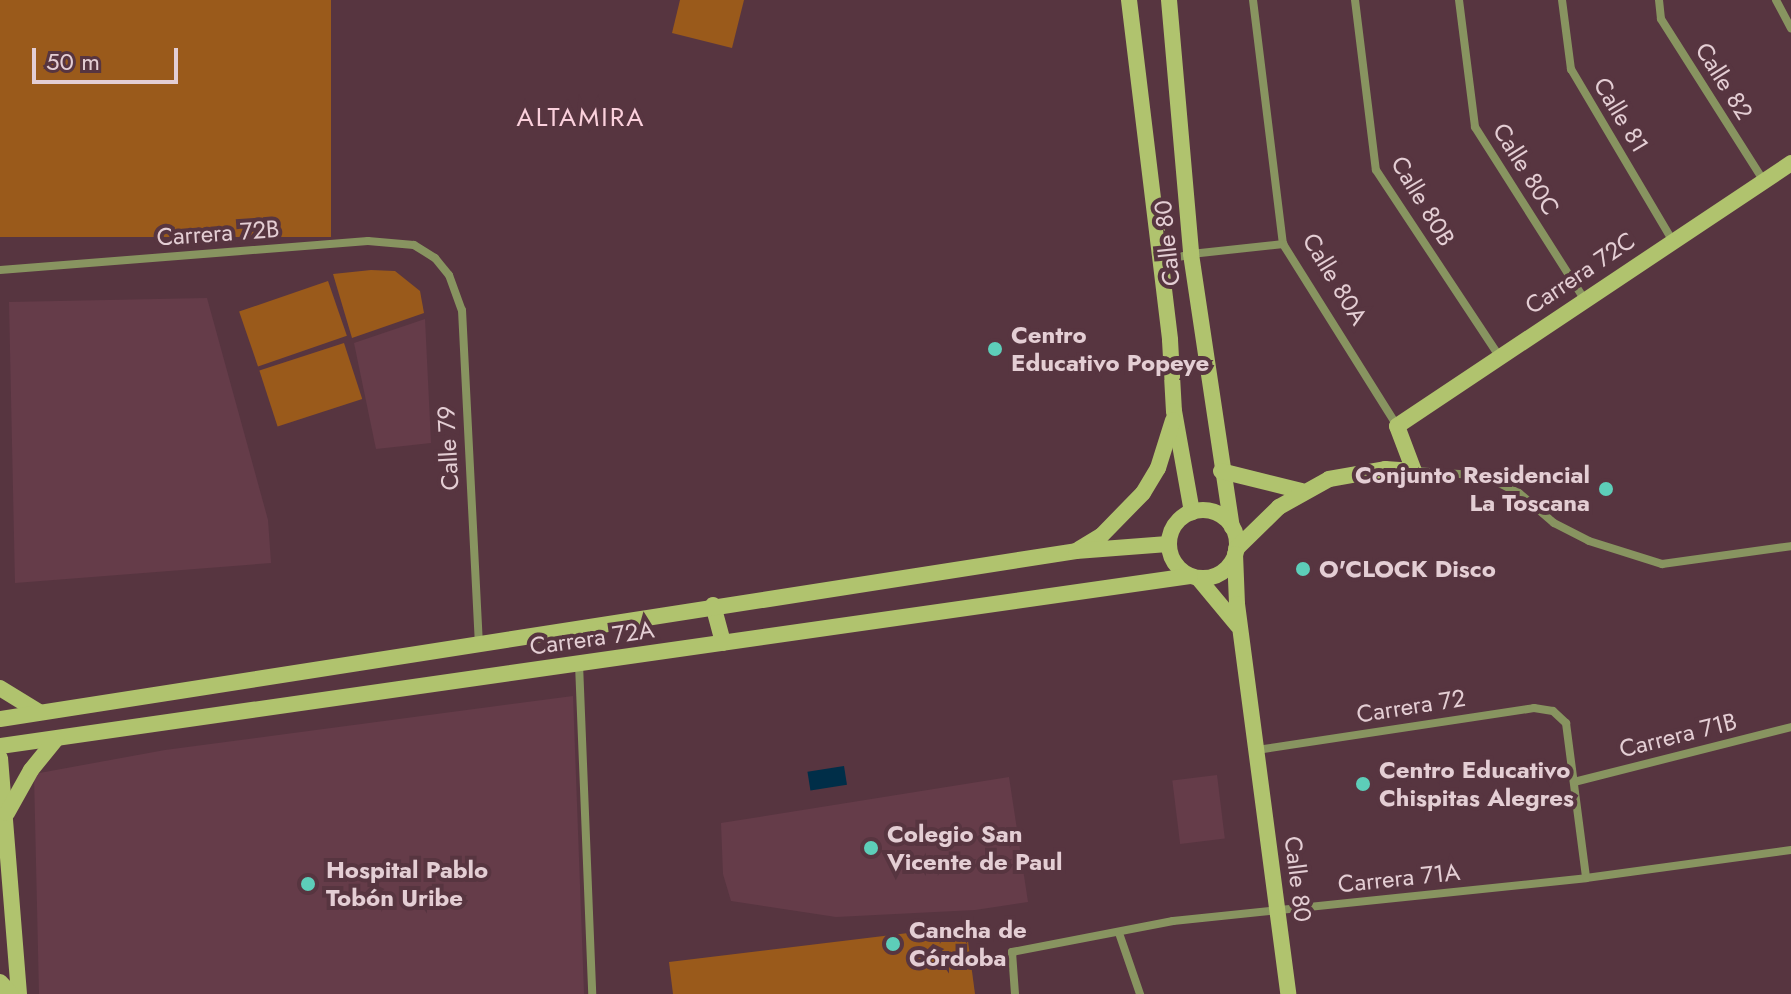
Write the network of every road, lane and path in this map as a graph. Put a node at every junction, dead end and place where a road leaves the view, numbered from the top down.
1 (1129, 0) edge
2 (1169, 0) edge
3 (1253, 0) edge
4 (1355, 0) edge
5 (1459, 0) edge
6 (1562, 0) edge
7 (1659, 0) edge
8 (1776, 0) edge
9 (1791, 28) edge
10 (1791, 163) edge
11 (1764, 181) junction
12 (1672, 240) junction
13 (1283, 244) junction
14 (1191, 254) junction
15 (435, 258) joint
16 (1161, 262) junction
17 (0, 270) edge
18 (1584, 299) junction
19 (1499, 356) junction
20 (1174, 411) junction
21 (1397, 426) junction
22 (1221, 471) junction
23 (1414, 471) junction
24 (1302, 491) junction
25 (1276, 511) junction
26 (1192, 512) junction
27 (1233, 528) junction
28 (1168, 544) junction
29 (1791, 546) edge
30 (1076, 551) junction
31 (1236, 552) junction
32 (1194, 577) junction
33 (713, 605) junction
34 (1240, 628) junction
35 (723, 643) junction
36 (479, 644) junction
37 (579, 664) junction
38 (0, 688) edge
39 (39, 712) junction
40 (0, 719) edge
41 (1791, 727) edge
42 (56, 739) junction
43 (0, 746) edge
44 (1257, 750) junction
45 (0, 758) edge
46 (1574, 782) junction
47 (7, 815) junction
48 (1791, 850) edge
49 (1586, 878) junction
50 (1278, 912) junction
51 (1119, 933) junction
52 (0, 982) edge
53 (11, 994) edge
54 (19, 994) edge
55 (592, 994) edge
56 (1015, 994) edge
57 (1140, 994) edge
58 (1288, 994) edge

1 - 16 main road, Calle 80
2 - 14 main road, Calle 80
3 - 13 street, Calle 80A
4 - 19 street, Calle 80B
5 - 18 street, Calle 80C
6 - 12 street, Calle 81
7 - 11 street, Calle 82
8 - 9 street
10 - 11 main road, Carrera 72C
11 - 12 main road, Carrera 72C
12 - 18 main road, Carrera 72C
13 - 14 street
13 - 21 street, Calle 80A
14 - 16 street
14 - 22 main road, Calle 80
15 - 17 street, Carrera 72B
15 - 36 street, Calle 79
16 - 20 main road, Calle 80
18 - 19 main road, Carrera 72C
19 - 21 main road, Carrera 72C
20 - 26 main road, Calle 80
20 - 30 main road
21 - 23 main road, Calle 80A
22 - 24 main road
22 - 27 main road, Calle 80
23 - 24 main road
23 - 29 street
24 - 25 main road
25 - 27 main road
25 - 31 main road
26 - 27 main road
26 - 28 main road
27 - 31 main road
28 - 30 main road, Carrera 72A
28 - 32 main road
30 - 33 main road, Carrera 72A
31 - 32 main road
31 - 34 main road, Calle 80
32 - 34 main road
32 - 35 main road, Carrera 72A
33 - 35 main road
33 - 36 main road, Carrera 72A
34 - 44 main road, Calle 80
35 - 37 main road, Carrera 72A
36 - 39 main road, Carrera 72A
37 - 42 main road, Carrera 72A
37 - 55 street
38 - 39 main road
39 - 40 main road, Carrera 72A
41 - 46 street, Carrera 71B
42 - 43 main road, Carrera 72A
42 - 47 main road
44 - 46 street, Carrera 72
44 - 50 main road, Calle 80
45 - 47 main road
46 - 49 street
47 - 54 main road
48 - 49 street, Carrera 71A
49 - 50 street, Carrera 71A
50 - 51 street, Carrera 71A
50 - 58 main road, Calle 80
51 - 56 street, Carrera 71A
51 - 57 street
52 - 53 main road

